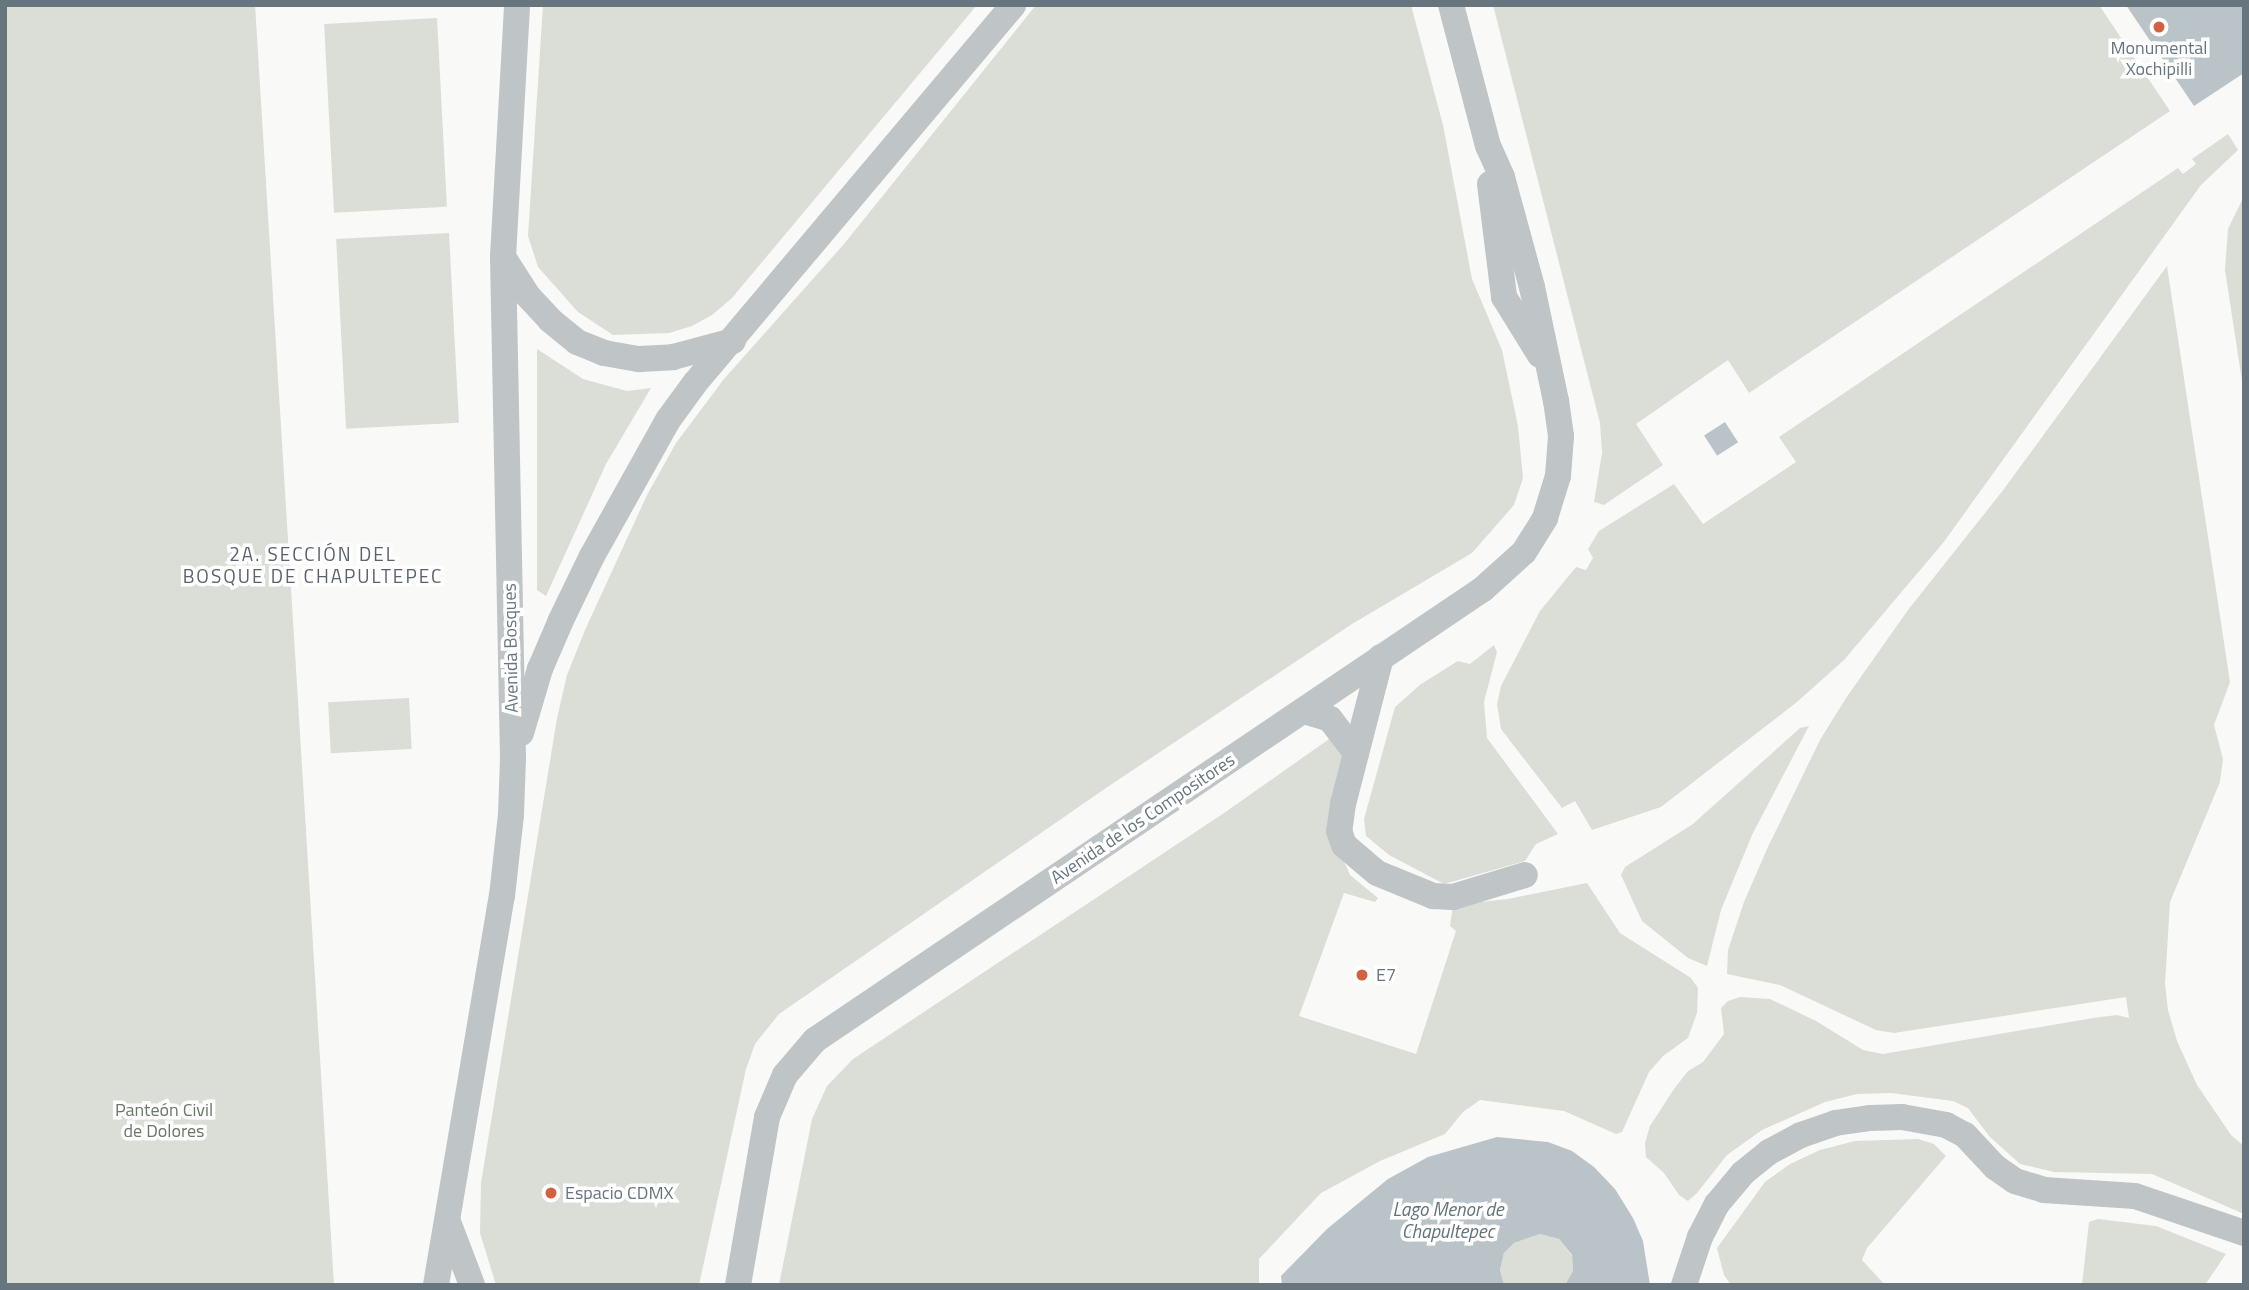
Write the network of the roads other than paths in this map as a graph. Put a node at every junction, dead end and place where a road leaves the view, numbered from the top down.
1 (517, 5) edge
2 (1013, 5) edge
3 (1451, 5) edge
4 (503, 257) junction
5 (733, 341) junction
6 (1381, 657) junction
7 (1304, 711) junction
8 (1356, 753) junction
9 (513, 759) junction
10 (1524, 875) dead end
11 (448, 1222) junction
12 (2244, 1233) edge
13 (436, 1285) edge
14 (472, 1285) edge
15 (738, 1285) edge
16 (1684, 1285) edge

1 - 4 street, Avenida Bosques
2 - 5 street
3 - 6 street, Avenida de los Compositores
4 - 5 street
4 - 9 street, Avenida Bosques
5 - 9 street
6 - 7 street, Avenida de los Compositores
6 - 8 street
7 - 8 street
7 - 15 street, Avenida de los Compositores
8 - 10 street
9 - 11 street, Avenida Bosques
11 - 13 street, Avenida Bosques
11 - 14 street
12 - 16 street

